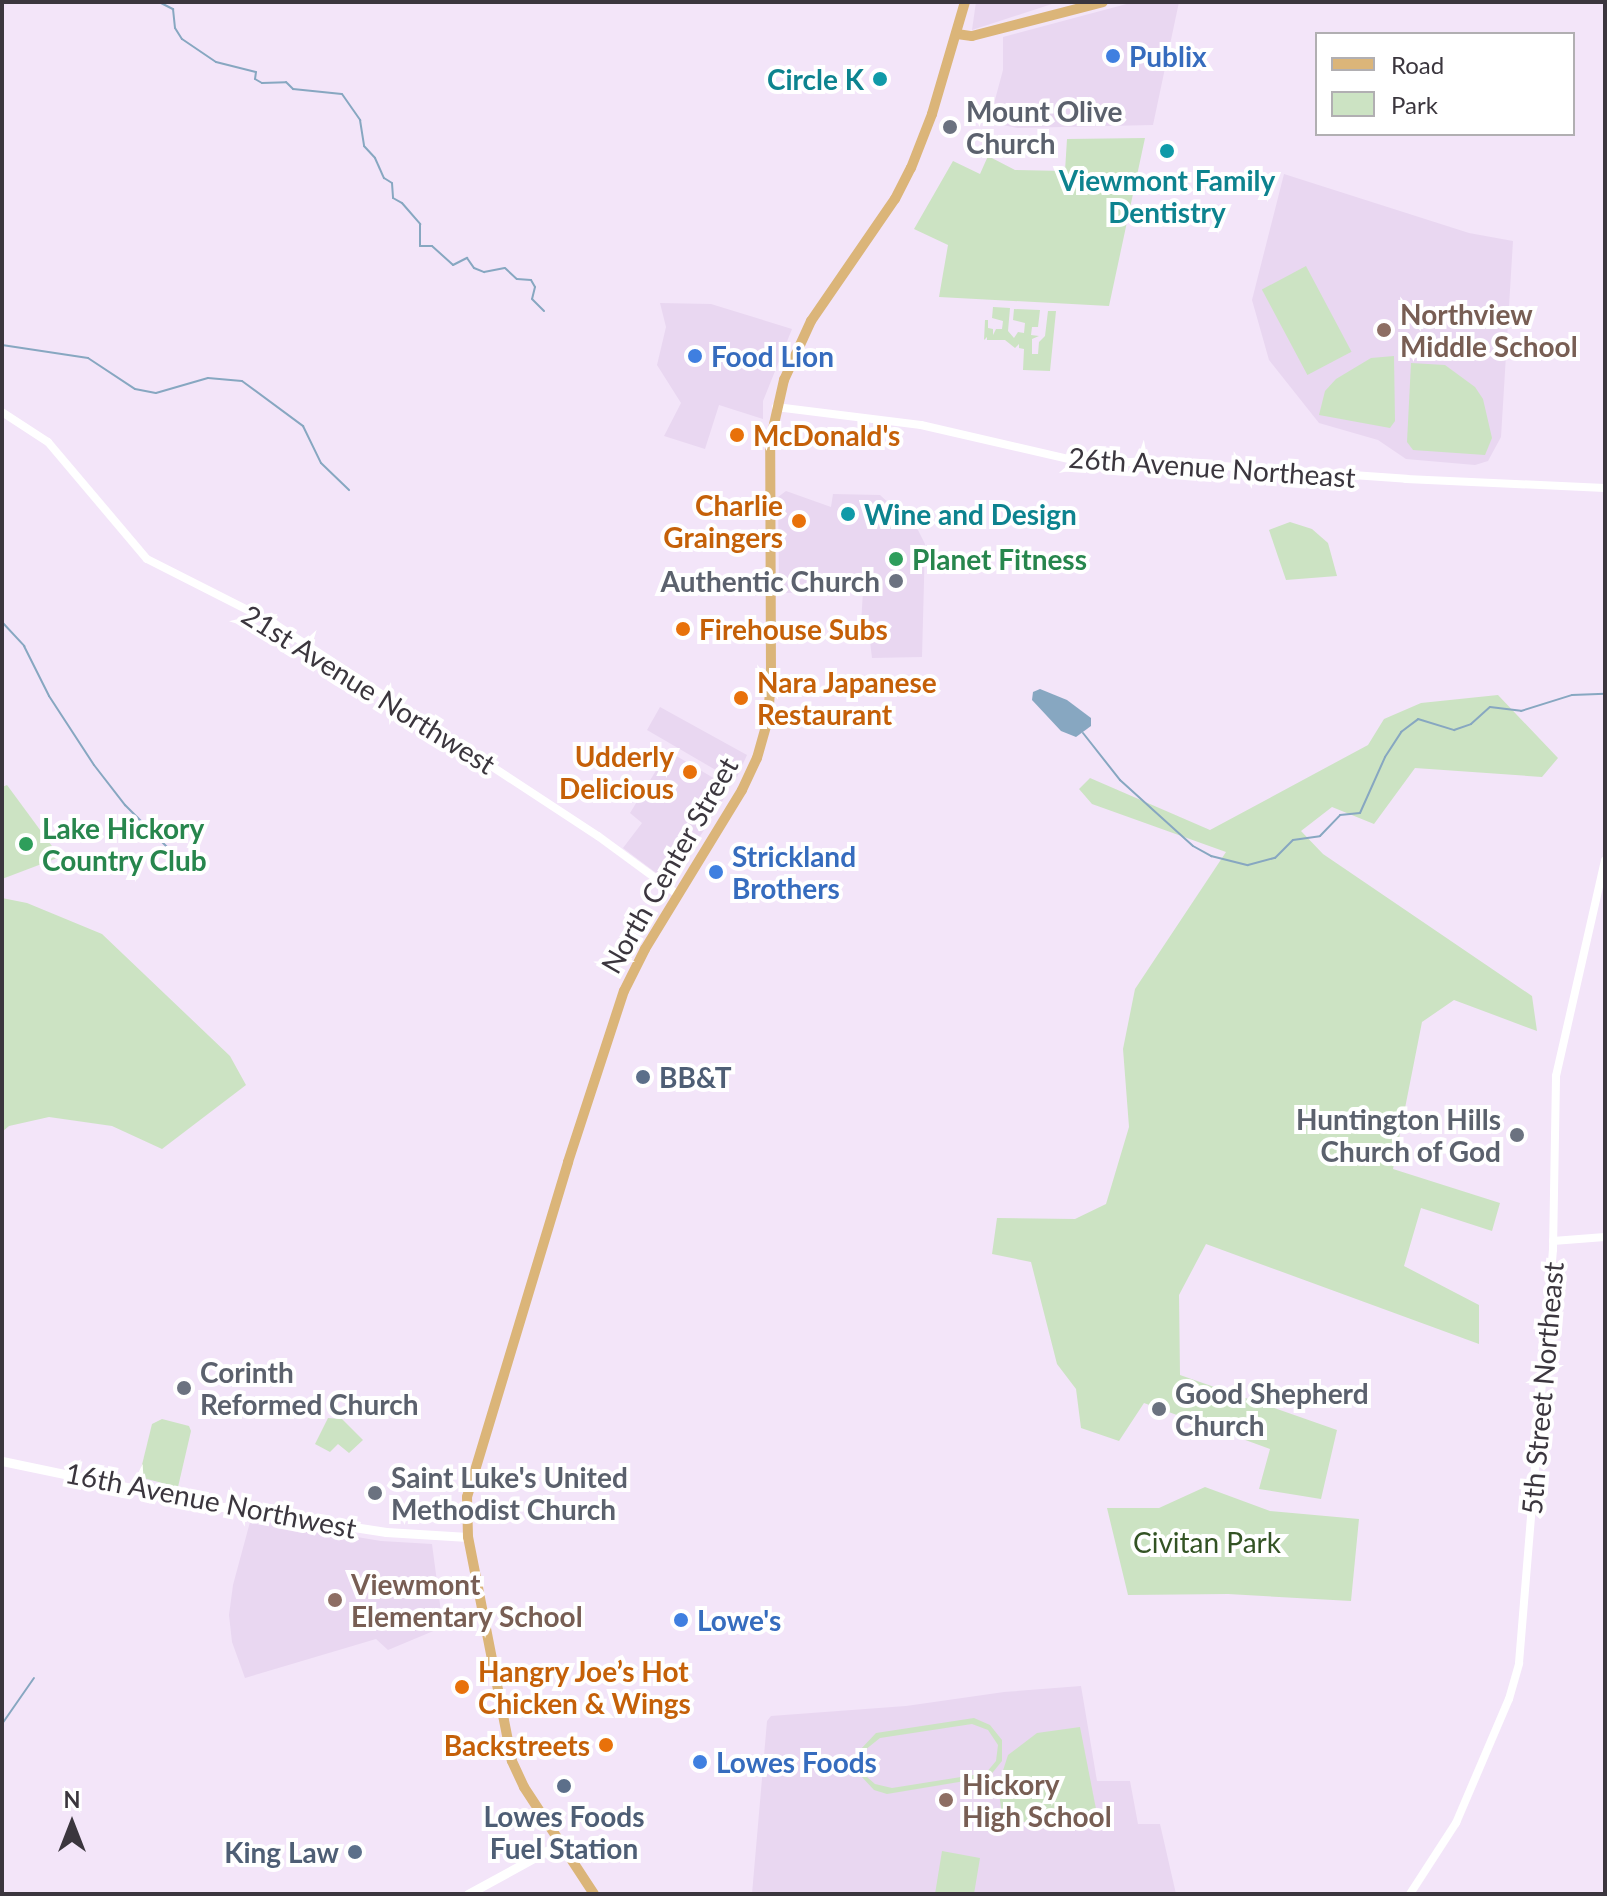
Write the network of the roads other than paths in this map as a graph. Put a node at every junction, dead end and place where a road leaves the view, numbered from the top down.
1 (965, 2) edge
2 (1103, 2) edge
3 (957, 34) junction
4 (776, 407) junction
5 (2, 412) edge
6 (1605, 488) edge
7 (1605, 861) edge
8 (677, 894) junction
9 (1605, 1237) edge
10 (1553, 1241) junction
11 (2, 1461) edge
12 (468, 1537) junction
13 (563, 1842) junction
14 (468, 1894) edge
15 (594, 1894) edge
16 (1410, 1894) edge

1 - 3 main road, North Center Street
2 - 3 main road
3 - 4 main road, North Center Street
4 - 6 street, 26th Avenue Northeast
4 - 8 main road, North Center Street
5 - 8 street, 21st Avenue Northwest
7 - 10 street, 5th Street Northeast
8 - 12 main road, North Center Street
9 - 10 street
10 - 16 street, 5th Street Northeast
11 - 12 main road, 16th Avenue Northwest
12 - 13 main road, North Center Street
13 - 14 main road
13 - 15 main road, North Center Street

